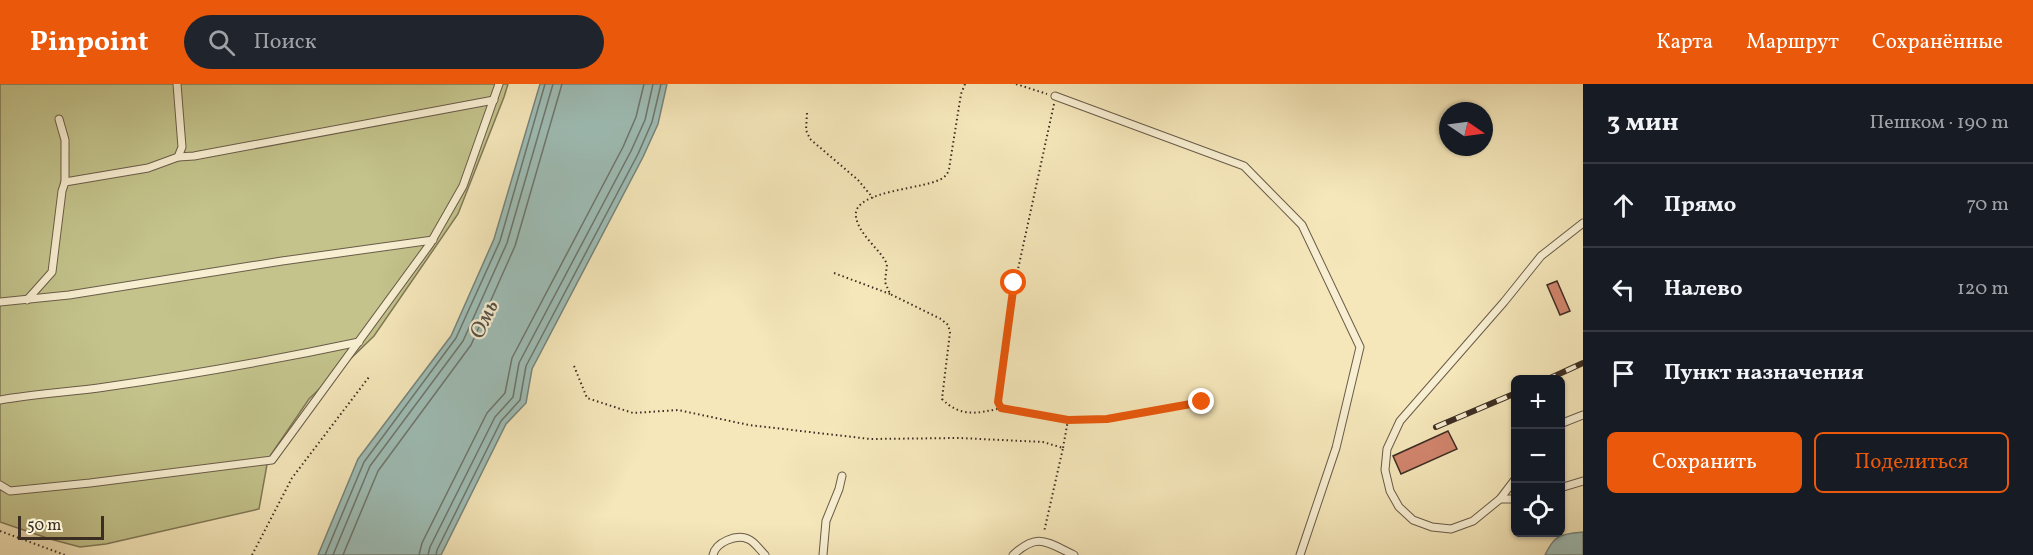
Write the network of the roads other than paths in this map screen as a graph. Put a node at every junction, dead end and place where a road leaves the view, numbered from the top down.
1 (177, 84) edge
2 (499, 84) edge
3 (1055, 96) road end
4 (494, 100) junction
5 (59, 119) dead end
6 (178, 157) junction
7 (66, 182) junction
8 (1583, 224) edge
9 (433, 240) junction
10 (27, 300) junction
11 (0, 302) edge
12 (358, 342) junction
13 (0, 400) edge
14 (1583, 415) edge
15 (1565, 422) edge
16 (842, 476) dead end
17 (1583, 481) edge
18 (1511, 483) edge
19 (0, 485) edge
20 (1565, 487) edge
21 (1500, 499) junction
22 (1511, 499) edge
23 (712, 555) edge
24 (765, 555) edge
25 (823, 555) edge
26 (1013, 555) edge
27 (1074, 555) edge
28 (1300, 555) edge

1 - 6 lane
2 - 4 lane
3 - 28 lane
4 - 6 lane
4 - 9 lane
5 - 7 lane
6 - 7 lane
7 - 10 lane
8 - 21 lane
9 - 10 lane
9 - 12 lane
10 - 11 lane
12 - 13 lane
12 - 19 lane
14 - 15 lane
16 - 25 lane
17 - 20 lane
18 - 21 lane
21 - 22 lane
23 - 24 lane
26 - 27 lane

